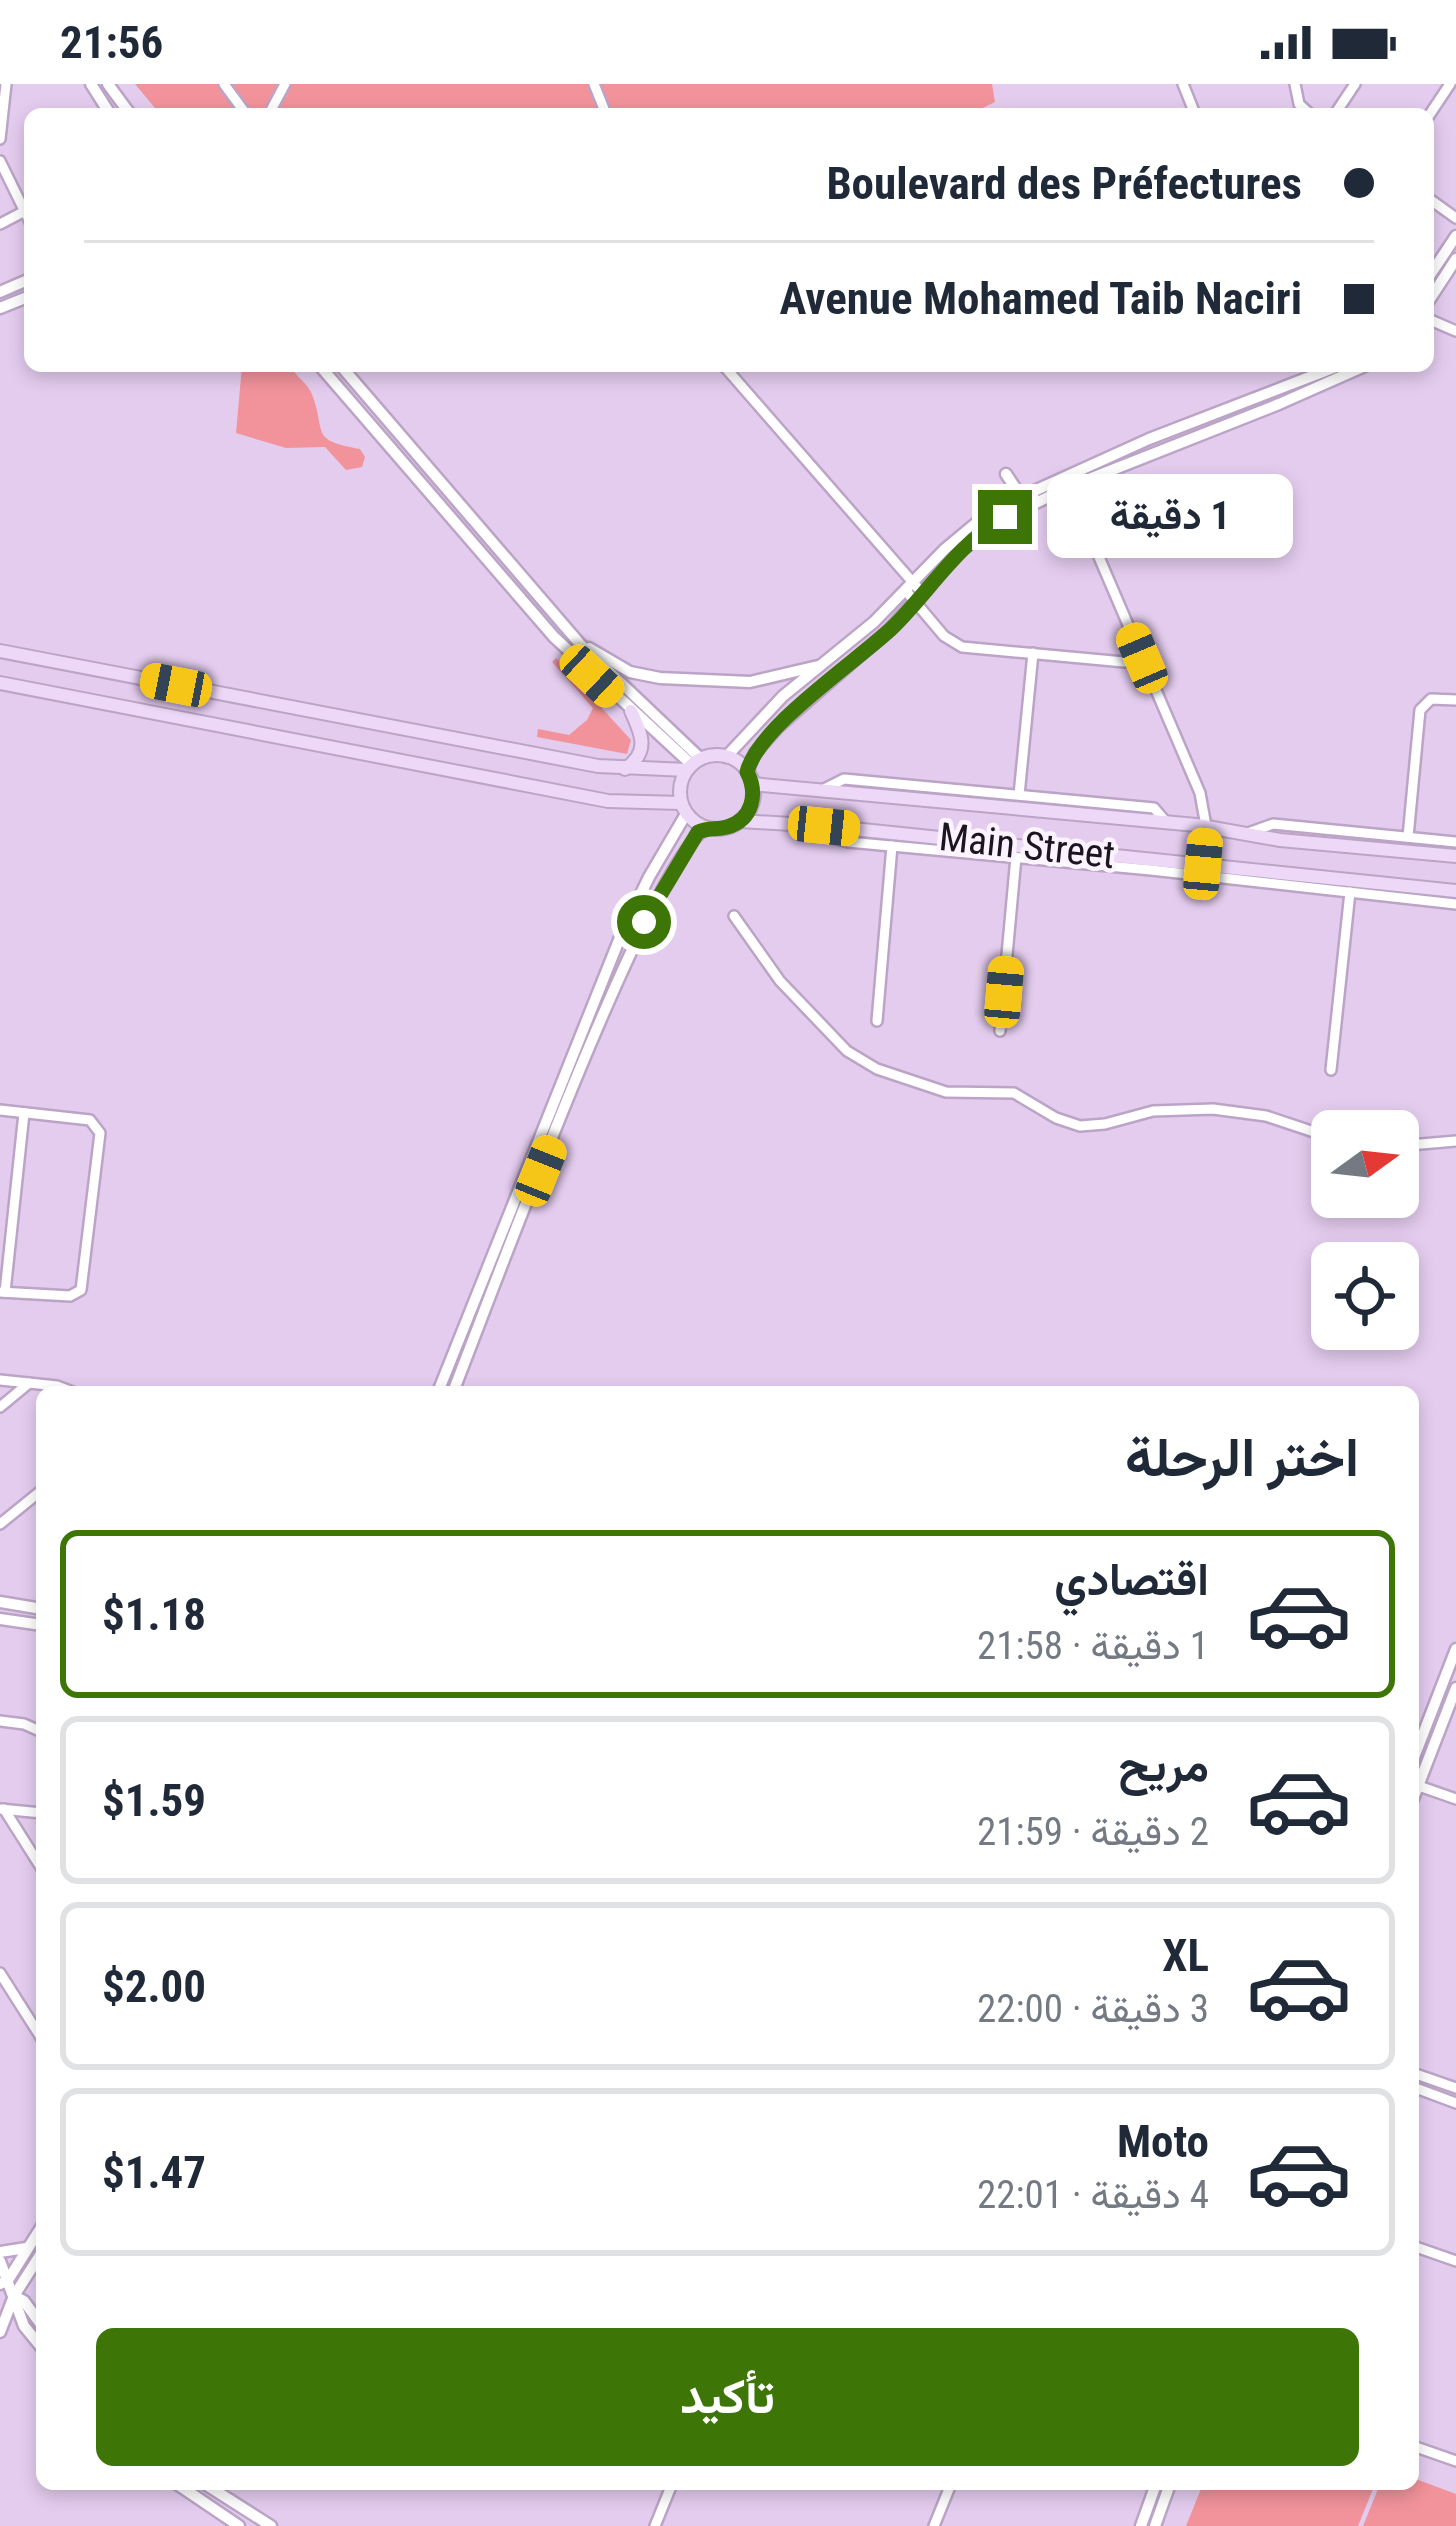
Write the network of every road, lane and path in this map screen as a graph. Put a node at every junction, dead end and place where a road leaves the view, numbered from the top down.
1 (6, 84) edge
2 (224, 84) edge
3 (242, 108) edge
4 (0, 139) edge
5 (0, 160) edge
6 (24, 211) edge
7 (1456, 236) edge
8 (1456, 259) edge
9 (1434, 269) edge
10 (1434, 293) edge
11 (325, 372) edge
12 (346, 372) edge
13 (729, 372) edge
14 (1337, 372) edge
15 (1305, 379) edge
16 (1006, 474) dead end
17 (1069, 487) junction
18 (1020, 494) junction
19 (909, 588) junction
20 (919, 598) junction
21 (580, 644) junction
22 (0, 651) edge
23 (1033, 653) junction
24 (1142, 658) junction
25 (821, 665) junction
26 (140, 677) junction
27 (0, 682) edge
28 (212, 692) junction
29 (1456, 700) edge
30 (136, 708) junction
31 (631, 712) junction
32 (208, 723) junction
33 (726, 757) junction
34 (693, 765) junction
35 (626, 770) junction
36 (750, 778) junction
37 (822, 790) junction
38 (1019, 795) junction
39 (684, 808) junction
40 (740, 820) junction
41 (1166, 822) junction
42 (824, 826) junction
43 (1206, 826) junction
44 (707, 828) junction
45 (1245, 834) junction
46 (1408, 837) junction
47 (1456, 842) edge
48 (892, 846) junction
49 (1456, 856) edge
50 (1016, 857) junction
51 (1203, 864) junction
52 (1456, 891) edge
53 (1350, 892) junction
54 (1456, 904) edge
55 (734, 916) dead end
56 (877, 1022) dead end
57 (1000, 1031) dead end
58 (1331, 1070) dead end
59 (0, 1110) edge
60 (24, 1112) junction
61 (1311, 1131) edge
62 (1456, 1141) edge
63 (1419, 1144) edge
64 (2, 1292) edge
65 (0, 1380) edge
66 (29, 1383) junction
67 (44, 1386) edge
68 (441, 1386) edge
69 (455, 1386) edge
70 (0, 1408) edge
71 (36, 1495) edge
72 (0, 1525) edge
73 (0, 1602) edge
74 (36, 1608) edge
75 (0, 1619) edge
76 (36, 1624) edge
77 (1456, 1649) edge
78 (1456, 1688) edge
79 (0, 1721) edge
80 (36, 1729) edge
81 (1419, 1745) edge
82 (1419, 1780) edge
83 (1419, 1791) edge
84 (1456, 1799) edge
85 (2, 1809) edge
86 (36, 1813) edge
87 (36, 1860) edge
88 (0, 1973) edge
89 (36, 2029) edge
90 (1419, 2074) edge
91 (1456, 2088) edge
92 (1419, 2089) edge
93 (1456, 2103) edge
94 (36, 2235) edge
95 (28, 2246) junction
96 (1419, 2248) edge
97 (0, 2256) edge
98 (36, 2261) edge
99 (1456, 2261) edge
100 (4, 2282) edge
101 (14, 2296) junction
102 (36, 2318) edge
103 (24, 2326) junction
104 (1, 2331) edge
105 (36, 2341) edge
106 (1419, 2448) edge
107 (1456, 2461) edge
108 (186, 2490) edge
109 (215, 2490) edge
110 (670, 2490) edge
111 (949, 2490) edge
112 (1154, 2490) edge
113 (1168, 2490) edge
114 (239, 2526) edge
115 (272, 2526) edge
116 (655, 2526) edge
117 (934, 2526) edge
118 (1141, 2526) edge
119 (1155, 2526) edge

1 - 4 street
2 - 3 street
5 - 6 street
7 - 9 street
8 - 10 street
11 - 31 street
12 - 21 street
13 - 19 street
14 - 15 street
15 - 17 street
15 - 18 street
16 - 18 street
17 - 20 street
17 - 24 street
18 - 19 street
19 - 20 street
19 - 25 street
20 - 23 street
20 - 36 street
21 - 25 street
21 - 34 street
22 - 26 main road
23 - 24 street
23 - 38 street
24 - 43 street
25 - 33 street
26 - 28 main road
26 - 30 main road
27 - 30 main road
28 - 32 main road
28 - 35 main road
29 - 46 street
30 - 32 main road
31 - 34 street
31 - 35 main road
32 - 39 main road
33 - 34 main road
33 - 36 main road
34 - 35 main road
34 - 39 main road
36 - 37 main road, Main Street
36 - 40 main road
37 - 38 street
37 - 41 main road, Main Street
38 - 41 street
39 - 44 main road
39 - 68 street
40 - 42 main road, Main Street
40 - 44 main road
41 - 43 main road, Main Street
42 - 48 street
42 - 51 main road, Main Street
43 - 45 main road, Main Street
43 - 51 street
44 - 69 street
45 - 46 street
45 - 49 main road, Main Street
46 - 47 street
48 - 50 street
48 - 56 street
50 - 53 street
50 - 57 street
51 - 52 main road, Main Street
53 - 54 street
53 - 58 street
55 - 61 street
59 - 60 street
60 - 64 street
60 - 64 street
62 - 63 street
65 - 66 street
66 - 67 street
66 - 70 street
71 - 72 street
73 - 74 street
75 - 76 street
77 - 81 street
78 - 82 street
79 - 80 street
83 - 84 street
85 - 86 street
85 - 87 street
88 - 89 street
90 - 91 street
92 - 93 street
94 - 95 street
95 - 97 street
95 - 100 street
96 - 99 street
97 - 100 street
98 - 101 street
100 - 101 street
101 - 102 street
101 - 103 street
101 - 104 street
103 - 104 street
103 - 105 street
106 - 107 street
108 - 114 street
109 - 115 street
110 - 116 street
111 - 117 street
112 - 118 street
113 - 119 street

